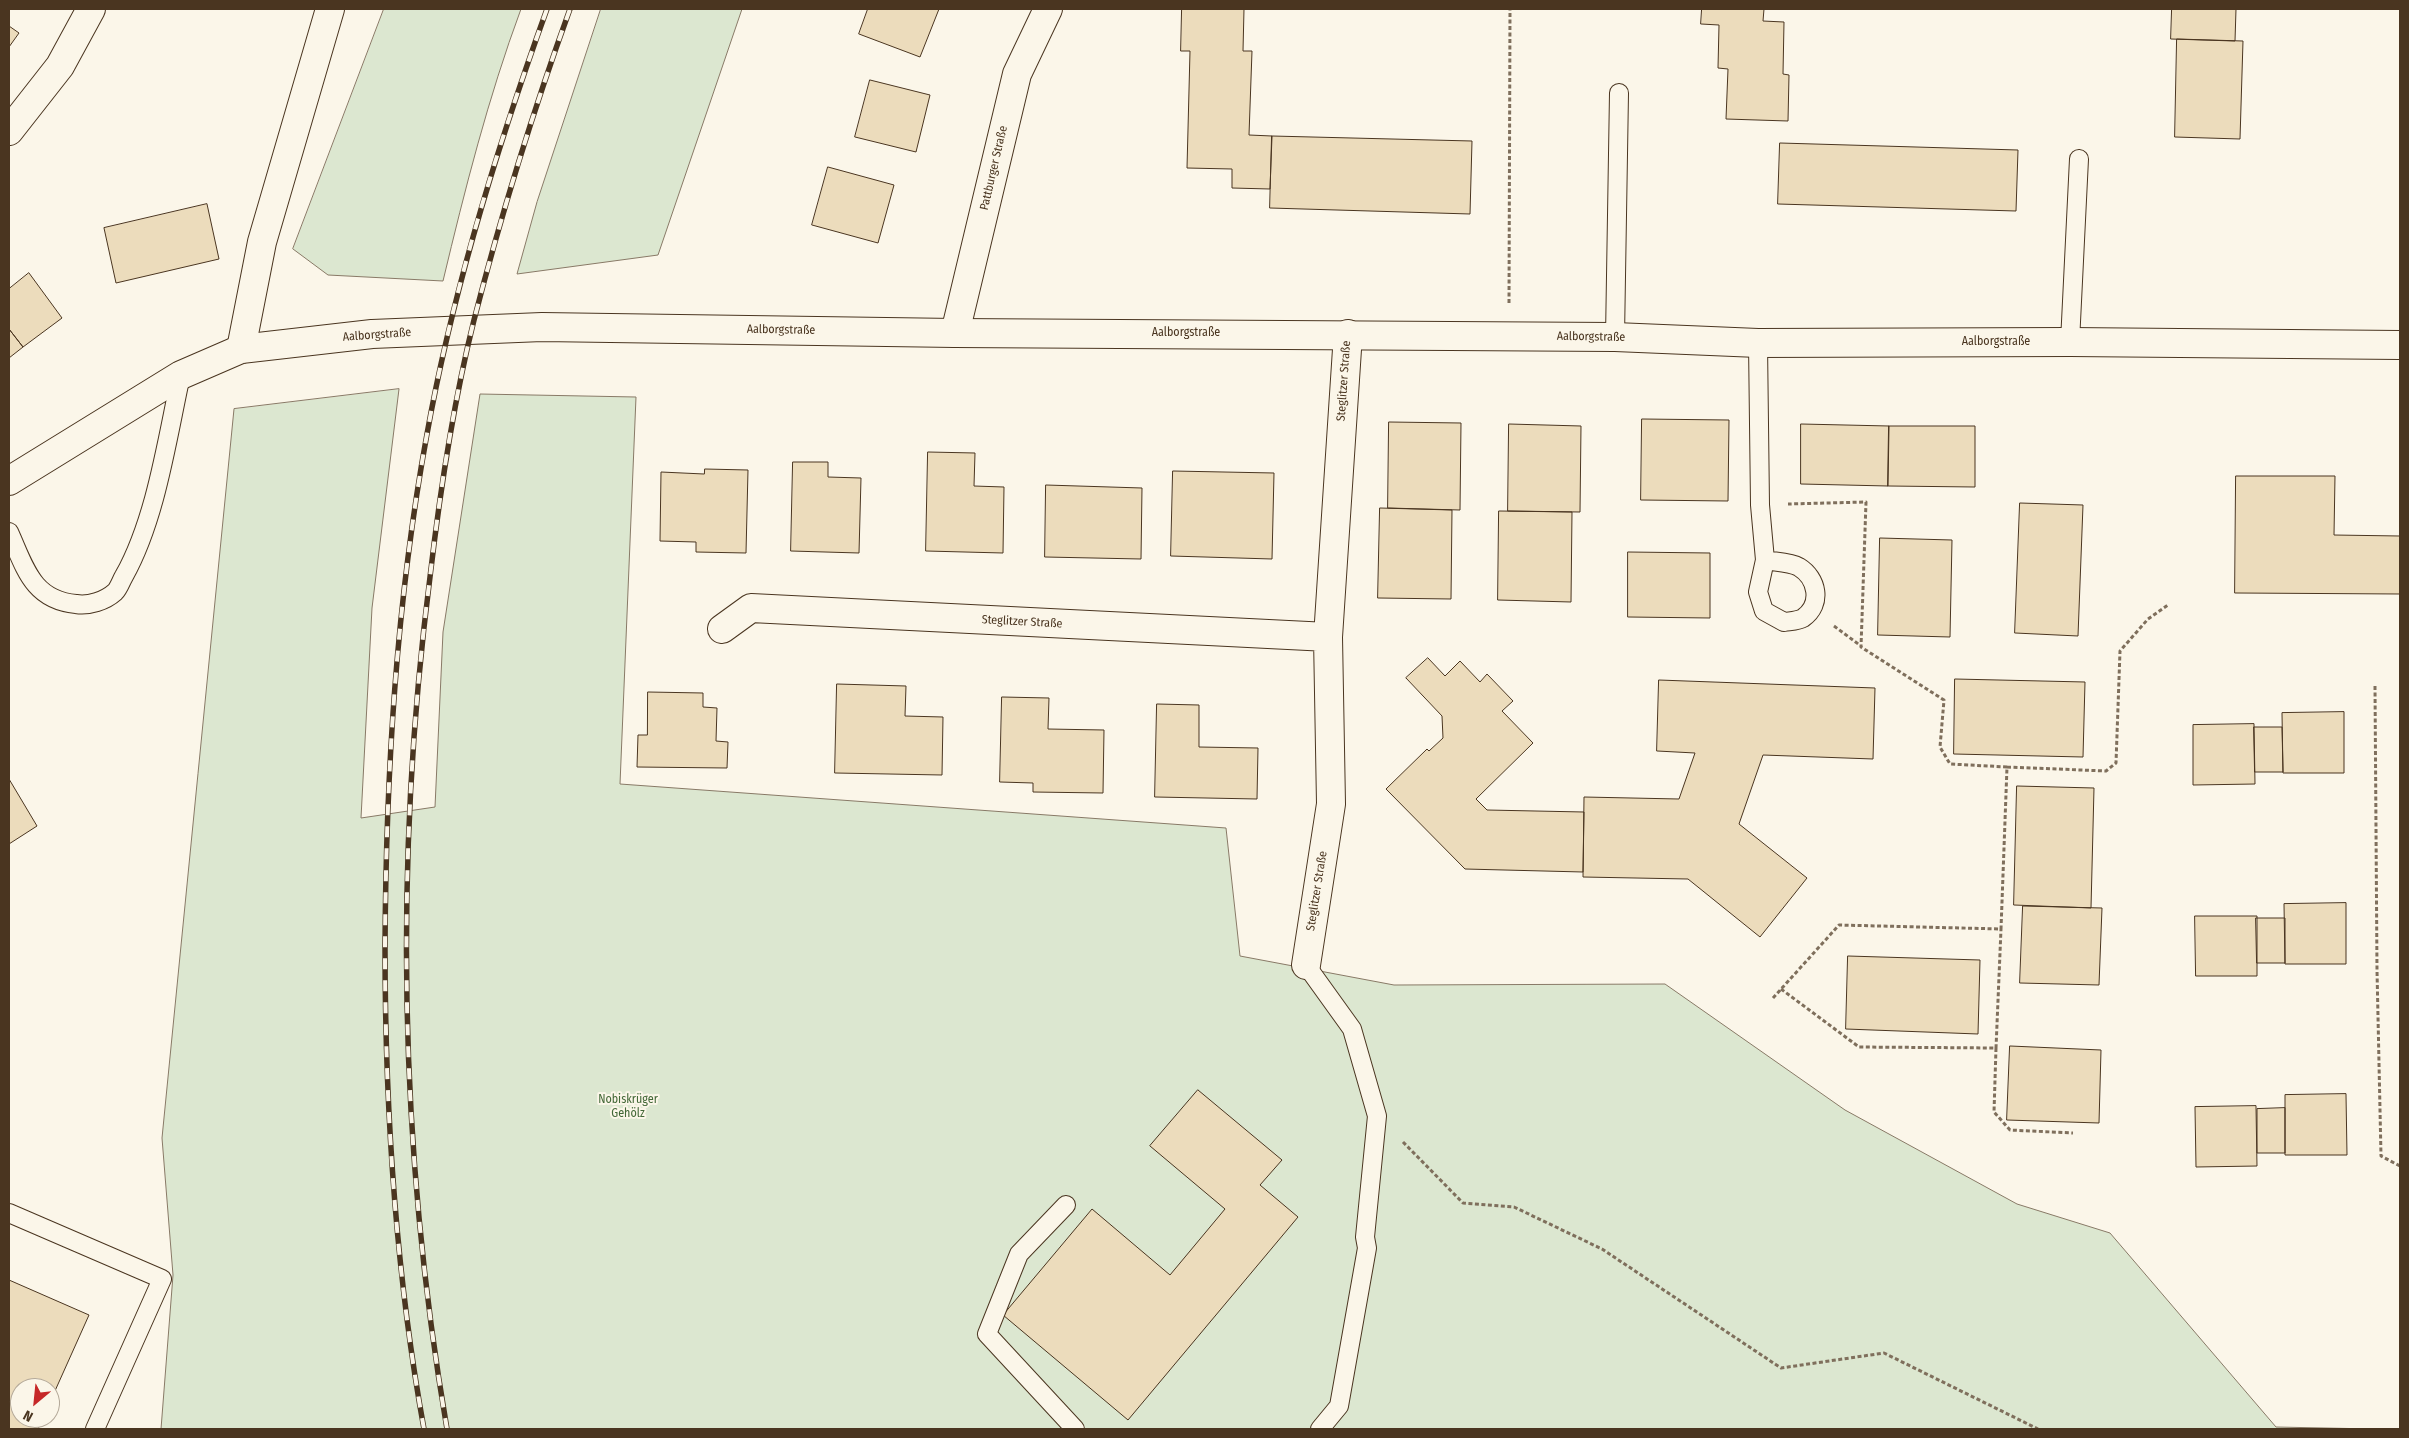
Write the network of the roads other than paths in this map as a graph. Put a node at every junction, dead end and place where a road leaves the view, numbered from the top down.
1 (91, 9) edge
2 (330, 9) edge
3 (1048, 9) edge
4 (1619, 93) dead end
5 (9, 131) edge
6 (2079, 159) dead end
7 (954, 333) junction
8 (1348, 334) junction
9 (1614, 337) junction
10 (2070, 342) junction
11 (1758, 343) junction
12 (2400, 346) edge
13 (241, 349) junction
14 (181, 375) junction
15 (9, 481) edge
16 (9, 532) edge
17 (1765, 560) dead end
18 (722, 629) dead end
19 (1328, 637) junction
20 (1306, 965) joint
21 (1066, 1205) dead end
22 (9, 1213) edge
23 (95, 1429) edge
24 (1074, 1429) edge
25 (1320, 1429) edge

1 - 5 street
2 - 13 street
3 - 7 street, Pattburger Straße
4 - 9 lane
6 - 10 lane
7 - 8 street, Aalborgstraße
7 - 13 street, Aalborgstraße
8 - 9 street, Aalborgstraße
8 - 19 street, Steglitzer Straße
9 - 11 street, Aalborgstraße
10 - 11 street, Aalborgstraße
10 - 12 street, Aalborgstraße
11 - 17 lane
13 - 14 street, Aalborgstraße
14 - 15 street, Aalborgstraße
14 - 16 lane
18 - 19 street, Steglitzer Straße
19 - 20 street, Steglitzer Straße
20 - 25 lane
21 - 24 lane
22 - 23 lane

